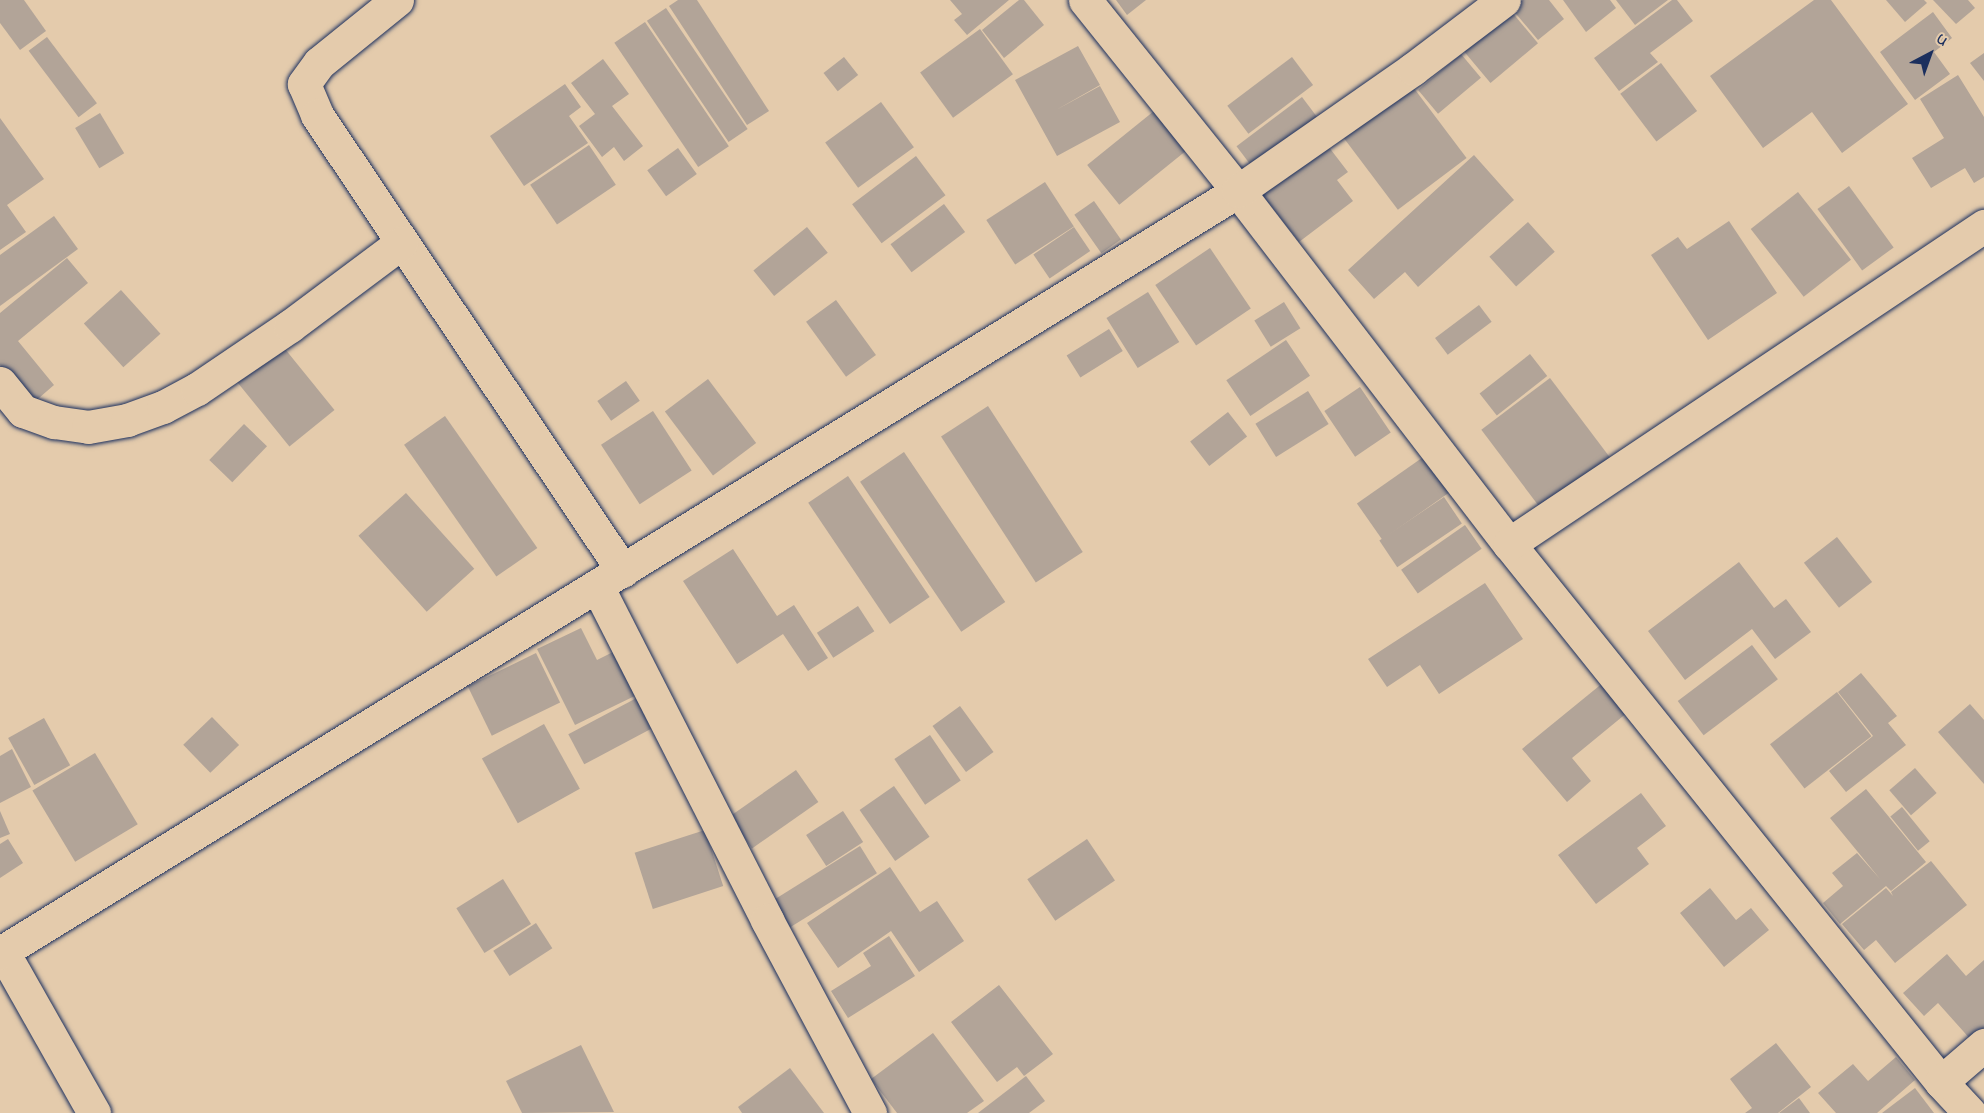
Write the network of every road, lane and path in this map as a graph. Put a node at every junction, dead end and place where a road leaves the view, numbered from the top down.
1 (397, 0) edge
2 (1085, 0) edge
3 (1504, 0) edge
4 (1238, 191) junction
5 (1984, 226) edge
6 (401, 243) junction
7 (0, 383) edge
8 (1509, 544) junction
9 (610, 579) junction
10 (1, 952) edge
11 (1984, 1045) edge
12 (1941, 1082) junction
13 (94, 1113) edge
14 (870, 1113) edge
15 (1970, 1113) edge

1 - 6 street
2 - 4 street
3 - 4 street
4 - 8 street
4 - 9 street
5 - 8 street
6 - 7 street
6 - 9 street
8 - 12 street
9 - 10 street
9 - 14 street
10 - 13 street
11 - 12 street
12 - 15 street

